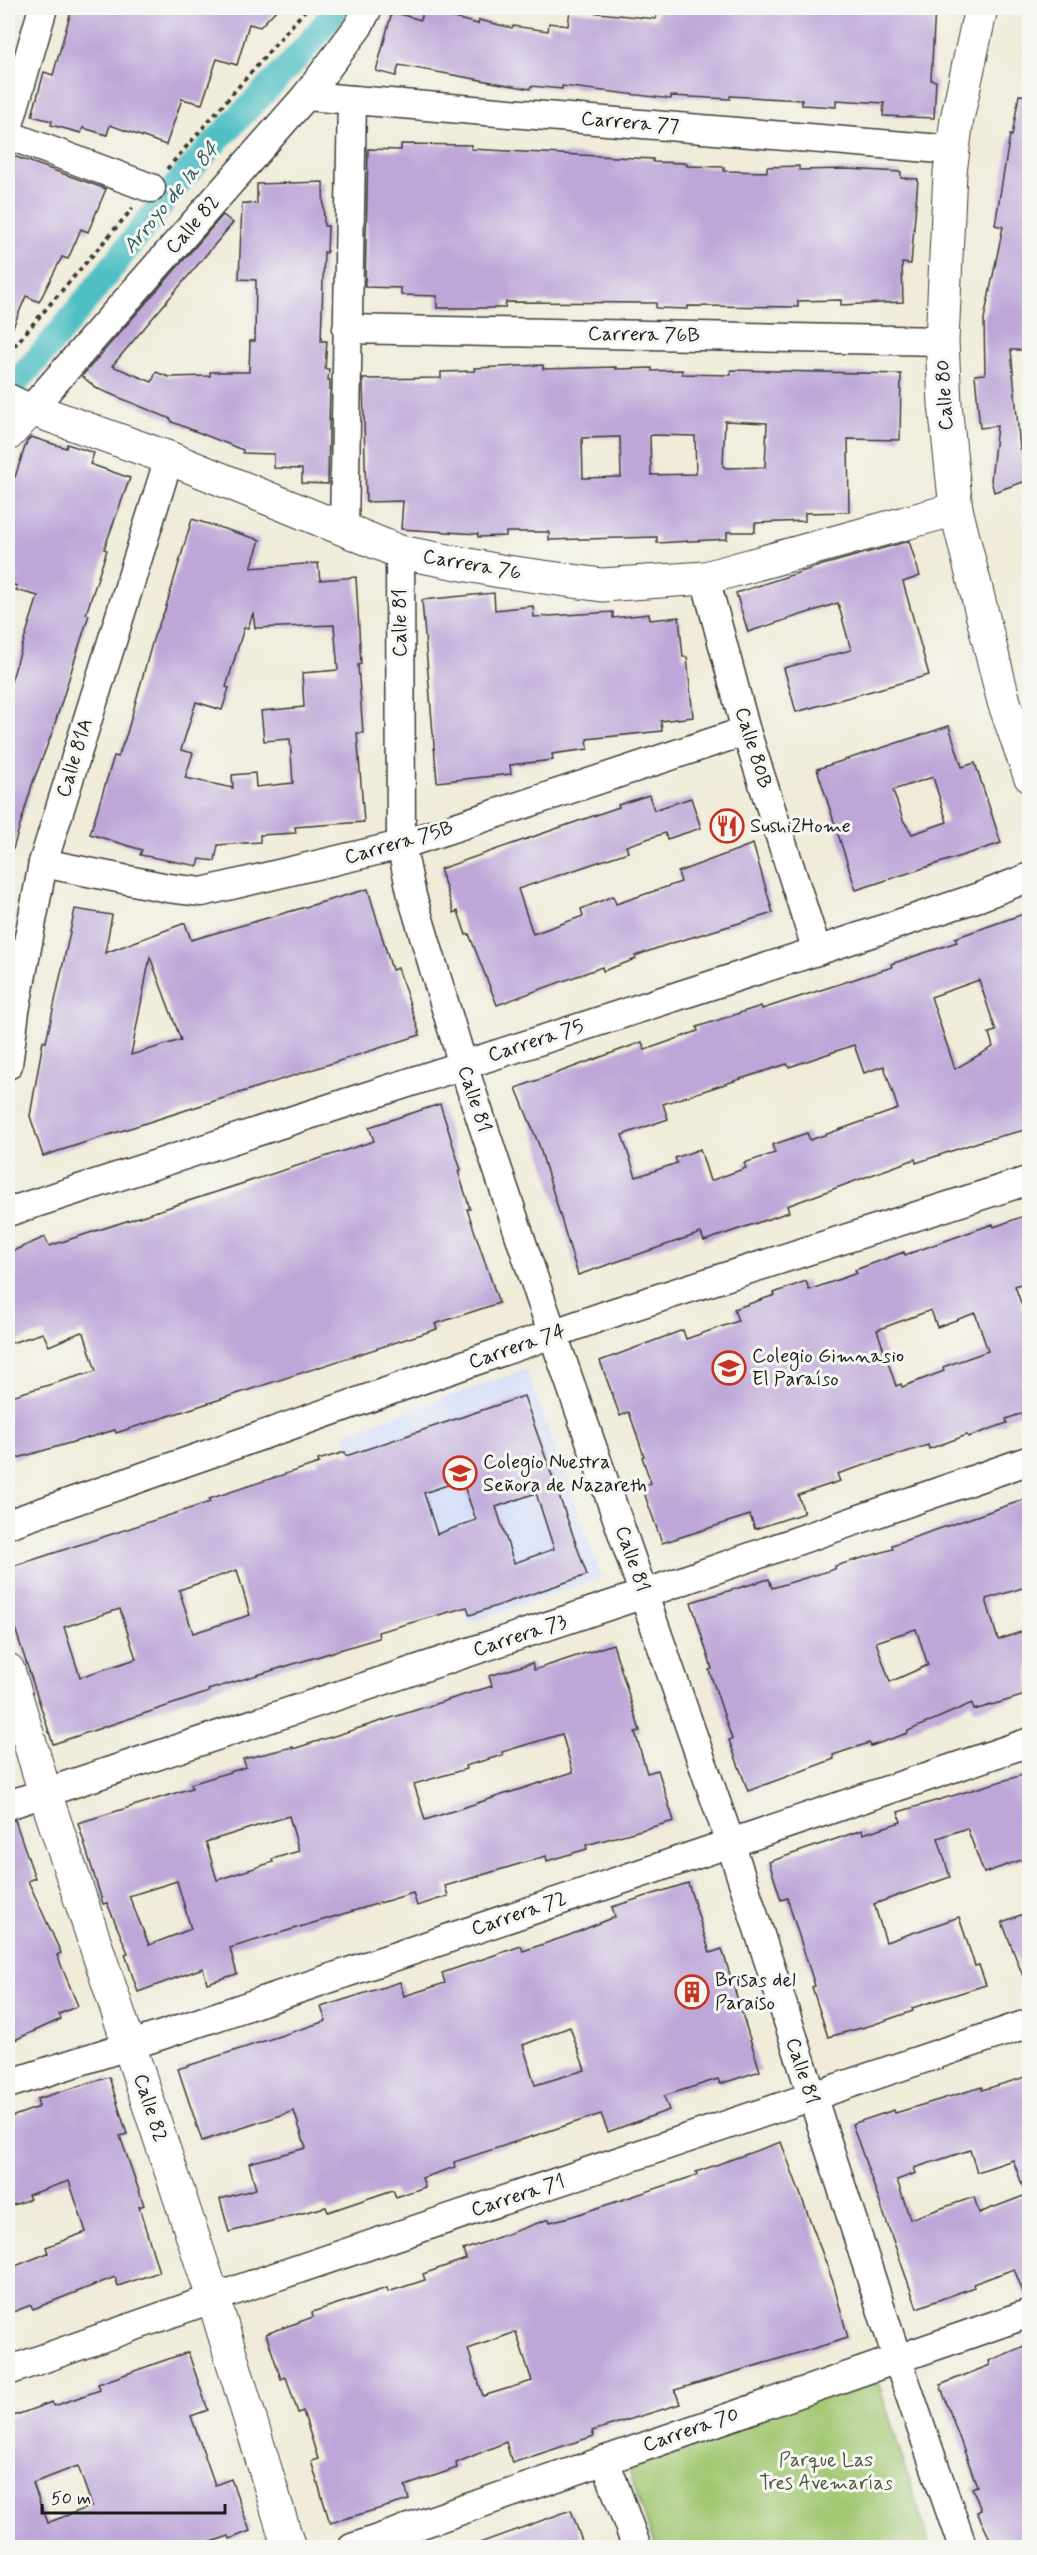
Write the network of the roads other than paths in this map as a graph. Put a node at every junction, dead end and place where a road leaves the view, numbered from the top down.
1 (43, 8) edge
2 (368, 8) edge
3 (981, 8) edge
4 (306, 96) junction
5 (352, 100) junction
6 (8, 128) edge
7 (8, 135) edge
8 (953, 150) junction
9 (151, 188) dead end
10 (347, 329) junction
11 (942, 341) junction
12 (19, 403) edge
13 (8, 434) edge
14 (169, 458) junction
15 (956, 509) junction
16 (344, 529) junction
17 (400, 552) junction
18 (705, 578) junction
19 (746, 730) junction
20 (1029, 776) edge
21 (401, 845) junction
22 (43, 863) junction
23 (1029, 878) edge
24 (817, 951) junction
25 (8, 1065) edge
26 (463, 1065) junction
27 (1029, 1180) edge
28 (8, 1212) edge
29 (554, 1334) junction
30 (1029, 1460) edge
31 (8, 1524) edge
32 (644, 1594) junction
33 (8, 1670) edge
34 (1029, 1742) edge
35 (45, 1793) junction
36 (8, 1804) edge
37 (730, 1842) junction
38 (1029, 2023) edge
39 (129, 2044) junction
40 (8, 2084) edge
41 (811, 2098) junction
42 (214, 2300) junction
43 (1029, 2313) edge
44 (897, 2358) junction
45 (8, 2371) edge
46 (605, 2460) junction
47 (289, 2547) edge
48 (352, 2547) edge
49 (637, 2547) edge
50 (963, 2547) edge

1 - 6 street
2 - 4 street, Calle 82
3 - 8 street, Calle 80
4 - 5 street, Carrera 77
4 - 12 street, Calle 82
5 - 8 street, Carrera 77
5 - 10 street
7 - 9 street
8 - 11 street, Calle 80
10 - 11 street, Carrera 76B
10 - 16 street
11 - 15 street, Calle 80
12 - 13 street, Calle 82
12 - 14 street, Carrera 76
14 - 16 street, Carrera 76
14 - 22 street, Calle 81A
15 - 18 street, Carrera 76
15 - 20 street, Calle 80
16 - 17 street, Carrera 76
17 - 18 street, Carrera 76
17 - 21 street, Calle 81
18 - 19 street, Calle 80B
19 - 21 street, Carrera 75B
19 - 24 street, Calle 80B
21 - 22 street, Carrera 75B
21 - 26 street, Calle 81
22 - 25 street, Calle 81A
23 - 24 street, Carrera 75
24 - 26 street, Carrera 75
26 - 28 street, Carrera 75
26 - 29 street, Calle 81
27 - 29 street, Carrera 74
29 - 31 street, Carrera 74
29 - 32 street, Calle 81
30 - 32 street, Carrera 73
32 - 35 street, Carrera 73
32 - 37 street, Calle 81
33 - 35 street, Calle 82
34 - 37 street, Carrera 72
35 - 36 street, Carrera 73
35 - 39 street, Calle 82
37 - 39 street, Carrera 72
37 - 41 street, Calle 81
38 - 41 street, Carrera 71
39 - 40 street, Carrera 72
39 - 42 street, Calle 82
41 - 42 street, Carrera 71
41 - 44 street, Calle 81
42 - 45 street, Carrera 71
42 - 47 street, Calle 82
43 - 44 street, Carrera 70
44 - 46 street, Carrera 70
44 - 50 street, Calle 81
46 - 48 street, Carrera 70
46 - 49 street

